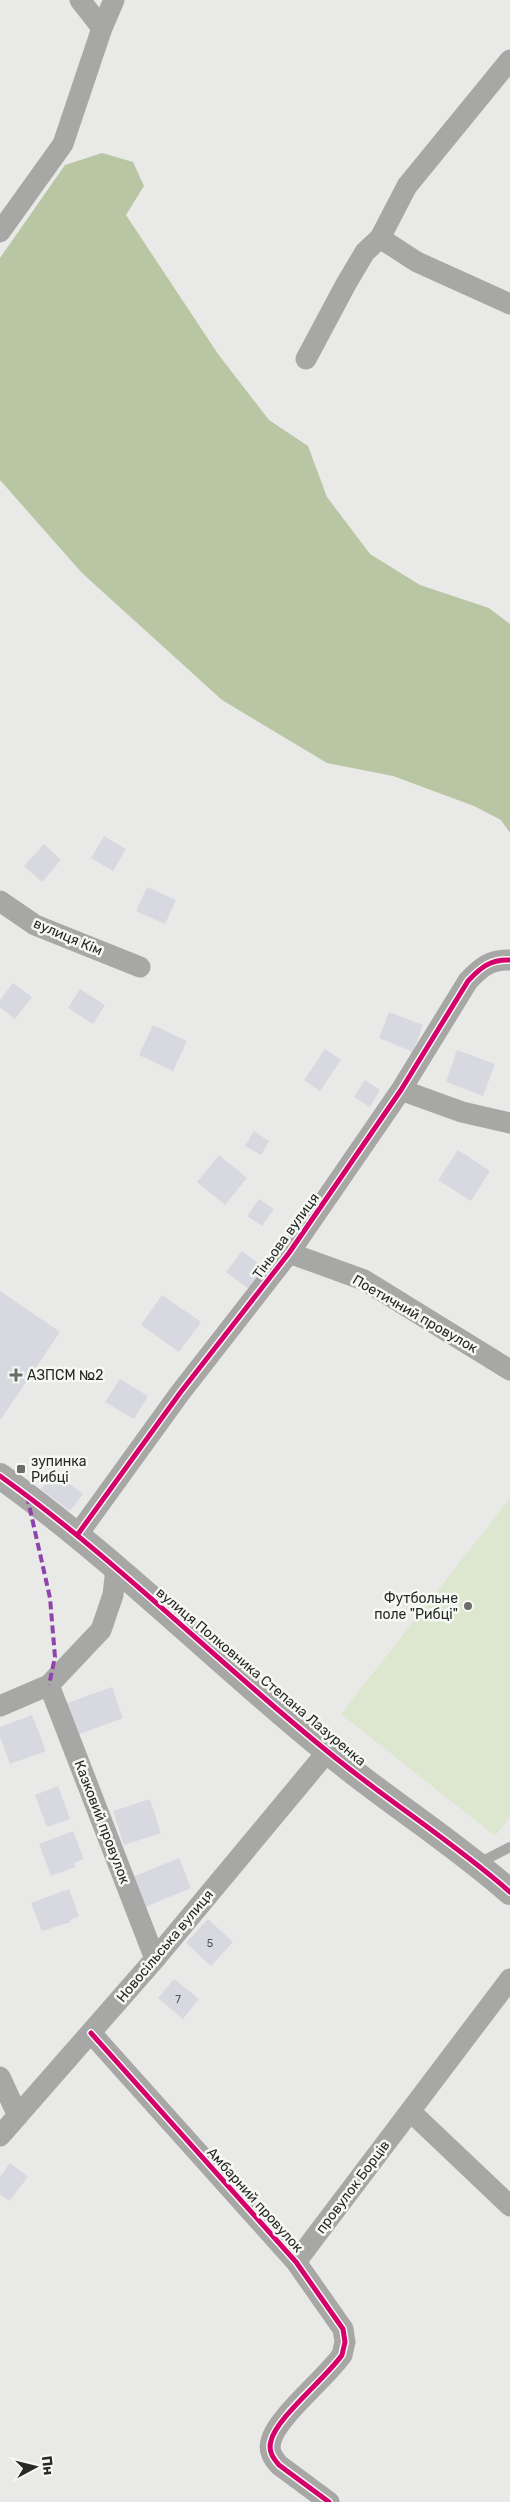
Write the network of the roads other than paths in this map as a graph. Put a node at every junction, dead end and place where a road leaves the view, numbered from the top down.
1 (80, 0) edge
2 (114, 0) edge
3 (102, 28) junction
4 (510, 60) edge
5 (0, 232) edge
6 (380, 238) junction
7 (510, 304) edge
8 (306, 359) dead end
9 (0, 901) edge
10 (510, 960) edge
11 (140, 967) dead end
12 (401, 1090) junction
13 (510, 1122) edge
14 (289, 1254) junction
15 (510, 1370) edge
16 (0, 1476) edge
17 (78, 1534) junction
18 (116, 1568) junction
19 (49, 1685) junction
20 (0, 1706) edge
21 (328, 1752) junction
22 (510, 1847) edge
23 (478, 1864) junction
24 (510, 1892) edge
25 (155, 1959) junction
26 (510, 1980) edge
27 (91, 2032) junction
28 (0, 2077) edge
29 (410, 2111) junction
30 (18, 2116) junction
31 (0, 2136) edge
32 (510, 2206) edge
33 (296, 2262) junction
34 (329, 2502) edge

1 - 3 street
2 - 3 street
3 - 5 street
4 - 6 street
6 - 7 street
6 - 8 street
9 - 11 street, вулиця Кім
10 - 12 street, Тіньова вулиця
12 - 13 street
12 - 14 street, Тіньова вулиця
14 - 15 street, Поетичний провулок
14 - 17 street, Тіньова вулиця
16 - 17 street, вулиця Полковника Степана Лазуренка
17 - 18 street, вулиця Полковника Степана Лазуренка
18 - 19 street
18 - 21 street, вулиця Полковника Степана Лазуренка
19 - 20 street
19 - 25 street, Казковий провулок
21 - 23 street, вулиця Полковника Степана Лазуренка
21 - 25 street, Новосільська вулиця
22 - 23 lane
23 - 24 street, вулиця Полковника Степана Лазуренка
25 - 27 street, Новосільська вулиця
26 - 29 street, провулок Борців
27 - 30 street, Новосільська вулиця
27 - 33 street, Амбарний провулок
28 - 30 street
29 - 32 street
29 - 33 street, провулок Борців
30 - 31 street, Новосільська вулиця
33 - 34 street, Амбарний провулок

